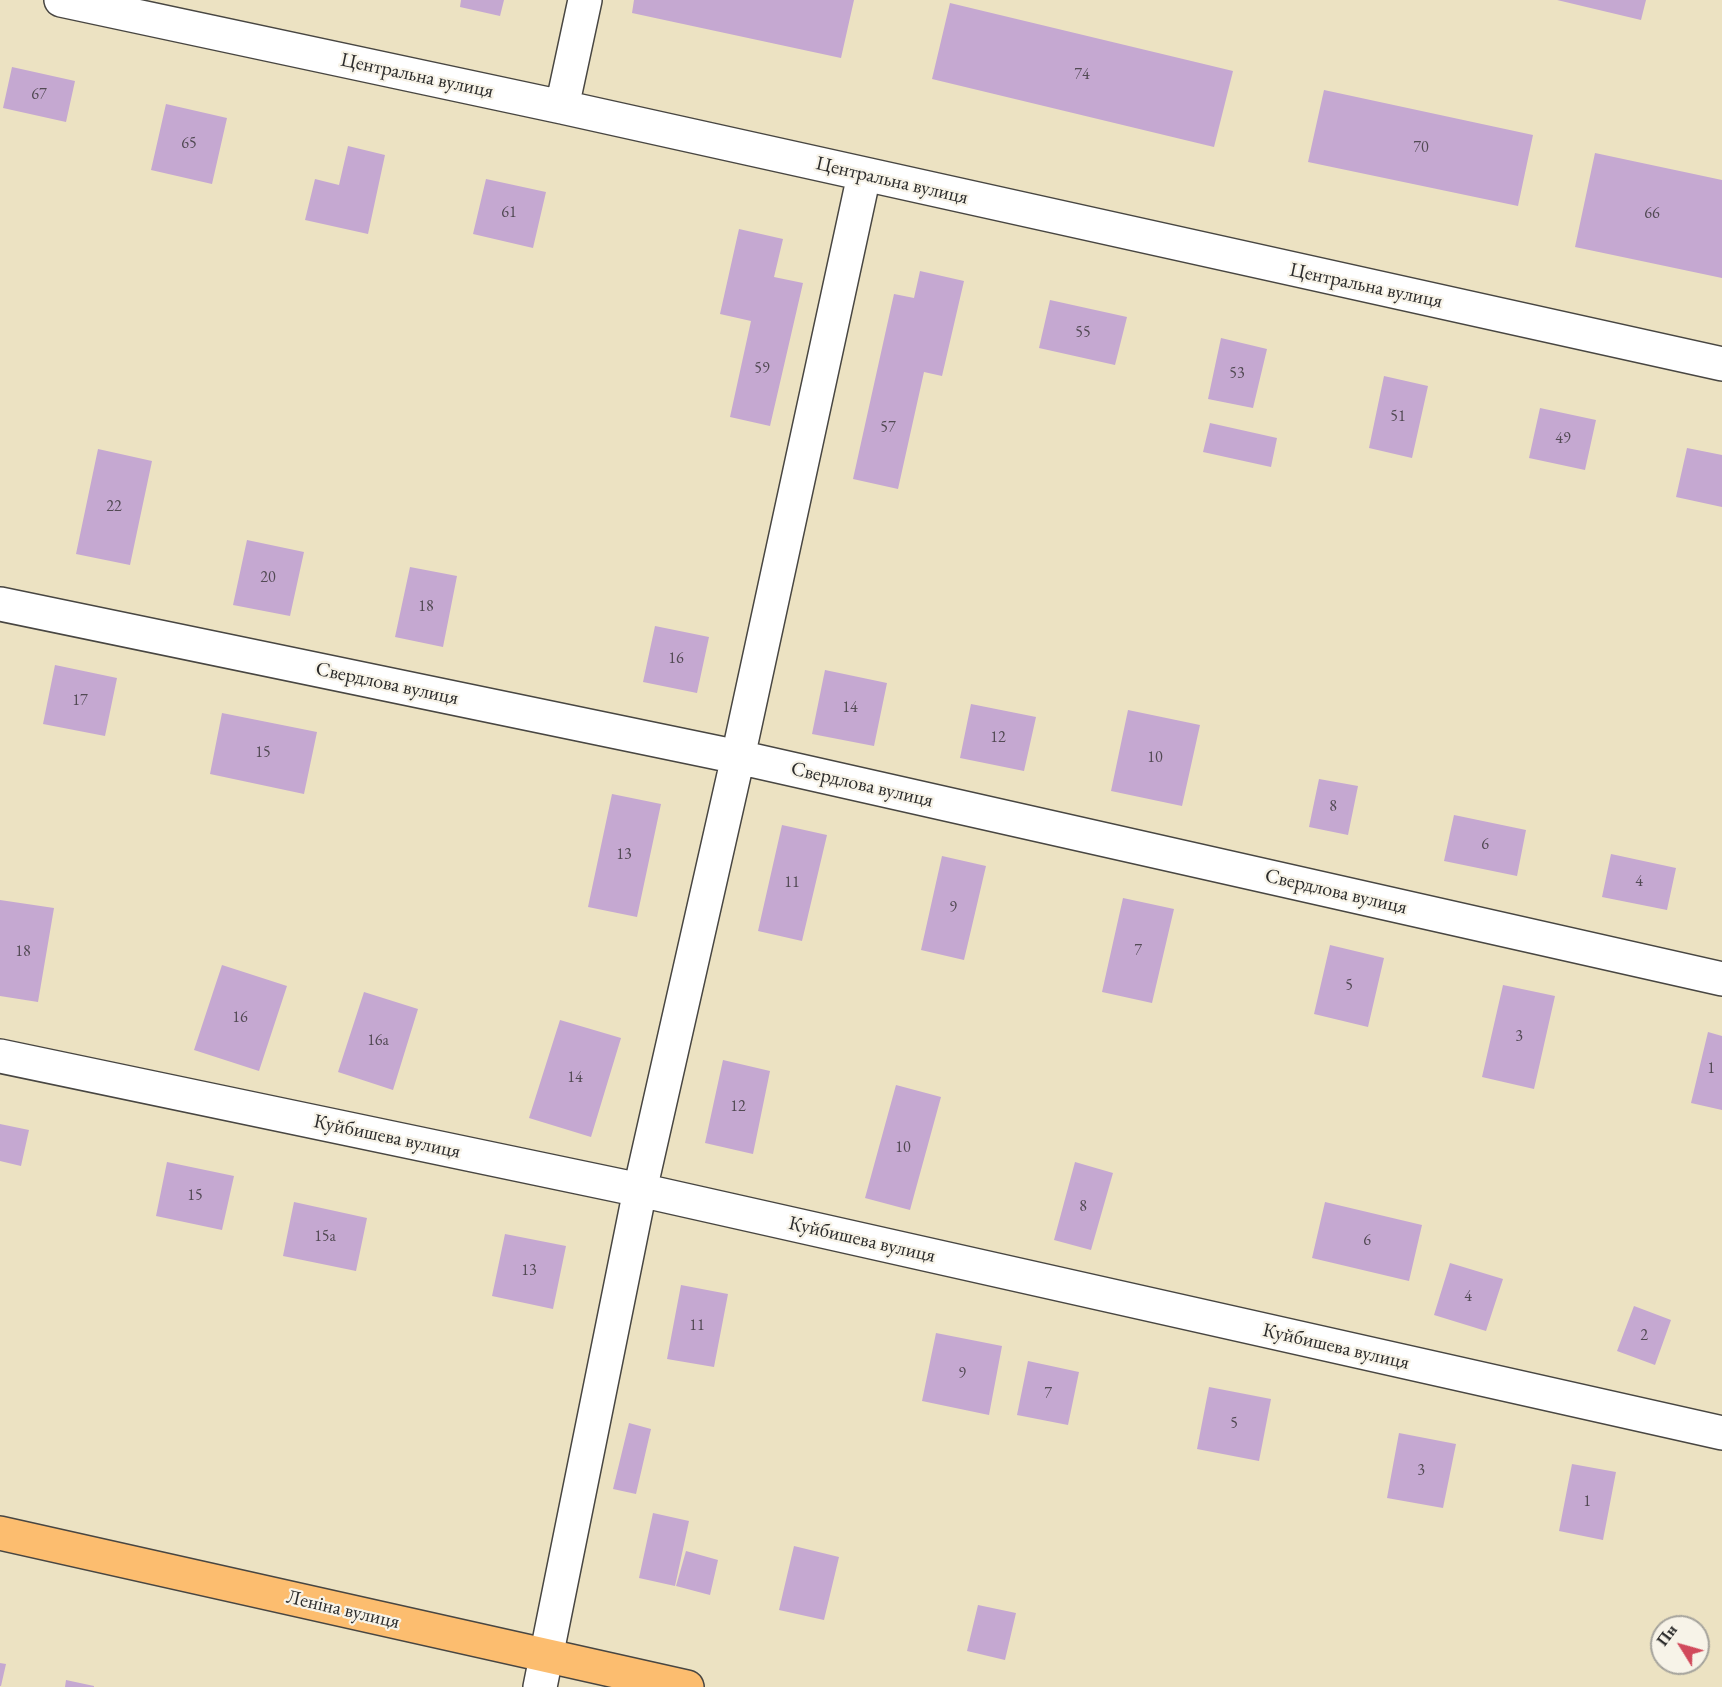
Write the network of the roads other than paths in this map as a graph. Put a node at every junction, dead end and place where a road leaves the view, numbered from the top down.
1 (61, 0) edge
2 (585, 0) edge
3 (562, 107) junction
4 (864, 175) junction
5 (1722, 364) edge
6 (0, 604) edge
7 (738, 757) junction
8 (1722, 980) edge
9 (0, 1056) edge
10 (640, 1190) junction
11 (1722, 1433) edge
12 (0, 1533) edge
13 (543, 1672) edge
14 (687, 1687) edge

1 - 3 street, Центральна вулиця
2 - 3 street
3 - 4 street, Центральна вулиця
4 - 5 street, Центральна вулиця
4 - 7 street
6 - 7 street, Свердлова вулиця
7 - 8 street, Свердлова вулиця
7 - 10 street
9 - 10 street, Куйбишева вулиця
10 - 11 street, Куйбишева вулиця
10 - 13 street
12 - 13 main road, Леніна вулиця
13 - 14 main road, Леніна вулиця

